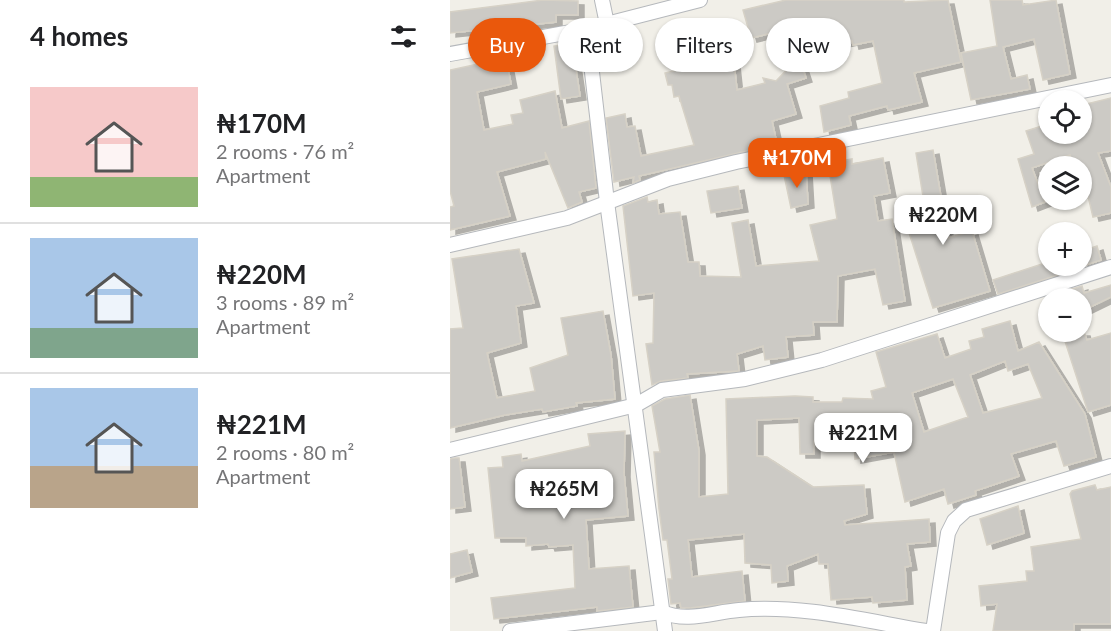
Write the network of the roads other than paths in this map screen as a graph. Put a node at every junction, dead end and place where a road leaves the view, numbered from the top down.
1 (602, 0) edge
2 (700, 0) edge
3 (606, 18) edge
4 (630, 18) edge
5 (558, 34) edge
6 (450, 54) edge
7 (592, 72) edge
8 (1111, 85) edge
9 (607, 202) junction
10 (450, 245) edge
11 (1111, 267) edge
12 (636, 405) junction
13 (450, 450) edge
14 (1111, 466) edge
15 (662, 612) junction
16 (835, 616) junction
17 (510, 631) edge
18 (664, 631) edge
19 (836, 631) edge
20 (926, 631) edge
21 (933, 631) edge

1 - 3 street
2 - 4 street
5 - 6 street
7 - 9 street
8 - 9 street
9 - 10 street
9 - 12 street
11 - 12 street
12 - 13 street
12 - 15 street
14 - 21 street
15 - 16 street
15 - 17 street
15 - 18 street
16 - 19 street
16 - 20 street

